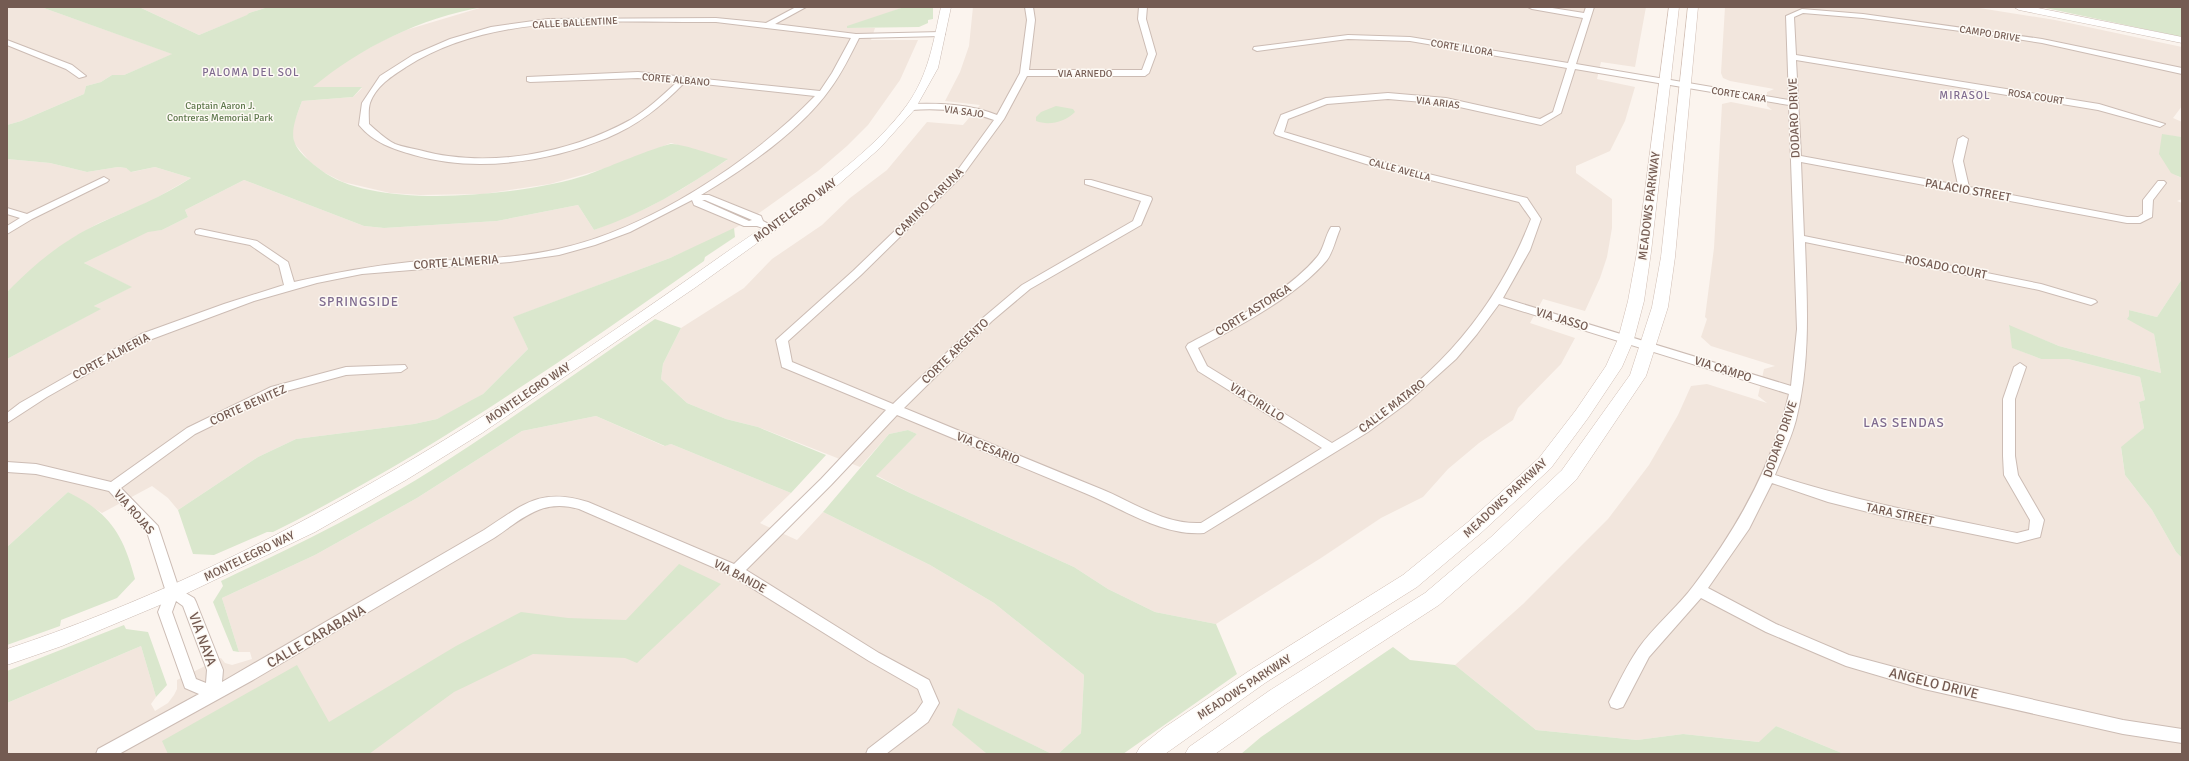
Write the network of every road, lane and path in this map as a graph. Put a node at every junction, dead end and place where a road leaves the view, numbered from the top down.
1 (802, 7) edge
2 (946, 7) edge
3 (1029, 7) edge
4 (1144, 7) edge
5 (1532, 7) edge
6 (1590, 7) edge
7 (1674, 7) edge
8 (1693, 7) edge
9 (2019, 7) edge
10 (1795, 12) joint
11 (1587, 16) junction
12 (770, 24) junction
13 (941, 34) junction
14 (856, 36) junction
15 (2182, 40) edge
16 (7, 42) edge
17 (1257, 49) dead end
18 (1791, 58) junction
19 (1573, 66) junction
20 (2182, 71) edge
21 (1024, 73) junction
22 (82, 76) dead end
23 (530, 79) dead end
24 (684, 79) junction
25 (1665, 82) junction
26 (1684, 85) junction
27 (822, 94) junction
28 (1793, 103) junction
29 (911, 107) junction
30 (999, 119) junction
31 (2160, 124) dead end
32 (1279, 133) joint
33 (1963, 139) dead end
34 (1796, 158) junction
35 (104, 180) dead end
36 (1088, 182) dead end
37 (2161, 183) dead end
38 (1964, 189) junction
39 (693, 197) junction
40 (1524, 200) joint
41 (7, 211) edge
42 (28, 217) junction
43 (771, 228) junction
44 (1335, 229) dead end
45 (7, 231) edge
46 (200, 232) dead end
47 (1800, 238) junction
48 (290, 288) junction
49 (1498, 300) junction
50 (2092, 302) dead end
51 (1626, 339) junction
52 (1649, 346) junction
53 (1192, 347) joint
54 (786, 364) joint
55 (2020, 367) dead end
56 (401, 368) dead end
57 (1796, 392) junction
58 (894, 410) junction
59 (7, 419) edge
60 (1331, 448) junction
61 (7, 467) edge
62 (1768, 477) junction
63 (113, 487) junction
64 (524, 510) joint
65 (1190, 530) joint
66 (736, 571) junction
67 (1699, 590) junction
68 (173, 592) junction
69 (7, 657) edge
70 (213, 694) junction
71 (1617, 702) dead end
72 (2182, 736) edge
73 (104, 754) edge
74 (874, 754) edge
75 (1148, 754) edge
76 (1197, 754) edge

1 - 12 street
2 - 13 street, MONTELEGRO WAY
3 - 21 street, CAMINO CARUNA
4 - 21 street, VIA ARNEDO
5 - 11 street
6 - 11 street, VIA ARIAS
7 - 25 main road, MEADOWS PARKWAY
8 - 26 main road, MEADOWS PARKWAY
9 - 15 street
10 - 18 street, DODARO DRIVE
10 - 20 street, CAMPO DRIVE
11 - 19 street, VIA ARIAS
12 - 14 street, CALLE BALLENTINE
12 - 24 street, CALLE BALLENTINE
13 - 14 street, CALLE BALLENTINE
13 - 29 street, MONTELEGRO WAY
14 - 27 street, CORTE ALMERIA
16 - 22 street
17 - 19 street, CORTE ILLORA
18 - 28 street, DODARO DRIVE
18 - 31 street, ROSA COURT
19 - 25 street, CORTE ILLORA
19 - 32 street, VIA ARIAS
21 - 30 street, CAMINO CARUNA
23 - 24 street, CORTE ALBANO
24 - 27 street, CORTE ALBANO
25 - 26 street, CORTE CARA
25 - 51 main road, MEADOWS PARKWAY
26 - 28 street, CORTE CARA
26 - 52 main road, MEADOWS PARKWAY
27 - 39 street, CORTE ALMERIA
28 - 34 street, DODARO DRIVE
29 - 30 street, VIA SAJO
29 - 43 street, MONTELEGRO WAY
30 - 54 street, CAMINO CARUNA
32 - 40 street, CALLE AVELLA
33 - 38 street
34 - 38 street, PALACIO STREET
34 - 47 street, DODARO DRIVE
35 - 42 street
36 - 58 street, CORTE ARGENTO
37 - 38 street, PALACIO STREET
39 - 43 street
39 - 48 street, CORTE ALMERIA
40 - 49 street, CALLE MATARO
41 - 42 street
42 - 45 street
43 - 68 street, MONTELEGRO WAY
44 - 53 street, CORTE ASTORGA
46 - 48 street
47 - 50 street, ROSADO COURT
47 - 57 street, DODARO DRIVE
48 - 59 street, CORTE ALMERIA
49 - 51 street, VIA JASSO
49 - 60 street, CALLE MATARO
51 - 52 street, VIA JASSO
51 - 75 main road, MEADOWS PARKWAY
52 - 57 street, VIA CAMPO
52 - 76 main road, MEADOWS PARKWAY
53 - 60 street, VIA CIRILLO
54 - 58 street, VIA CESARIO
55 - 62 street, TARA STREET
56 - 63 street, CORTE BENITEZ
57 - 62 street, DODARO DRIVE
58 - 65 street, VIA CESARIO
58 - 66 street, CORTE ARGENTO
60 - 65 street, CALLE MATARO
61 - 63 street, VIA ROJAS
62 - 67 street, DODARO DRIVE
63 - 68 street, VIA ROJAS
64 - 66 street, VIA BANDE
64 - 70 street, CALLE CARABANA
66 - 74 street, VIA BANDE
67 - 71 street, DODARO DRIVE
67 - 72 street, ANGELO DRIVE
68 - 69 street, MONTELEGRO WAY
68 - 70 street, VIA NAYA
68 - 70 street
70 - 73 street, CALLE CARABANA

